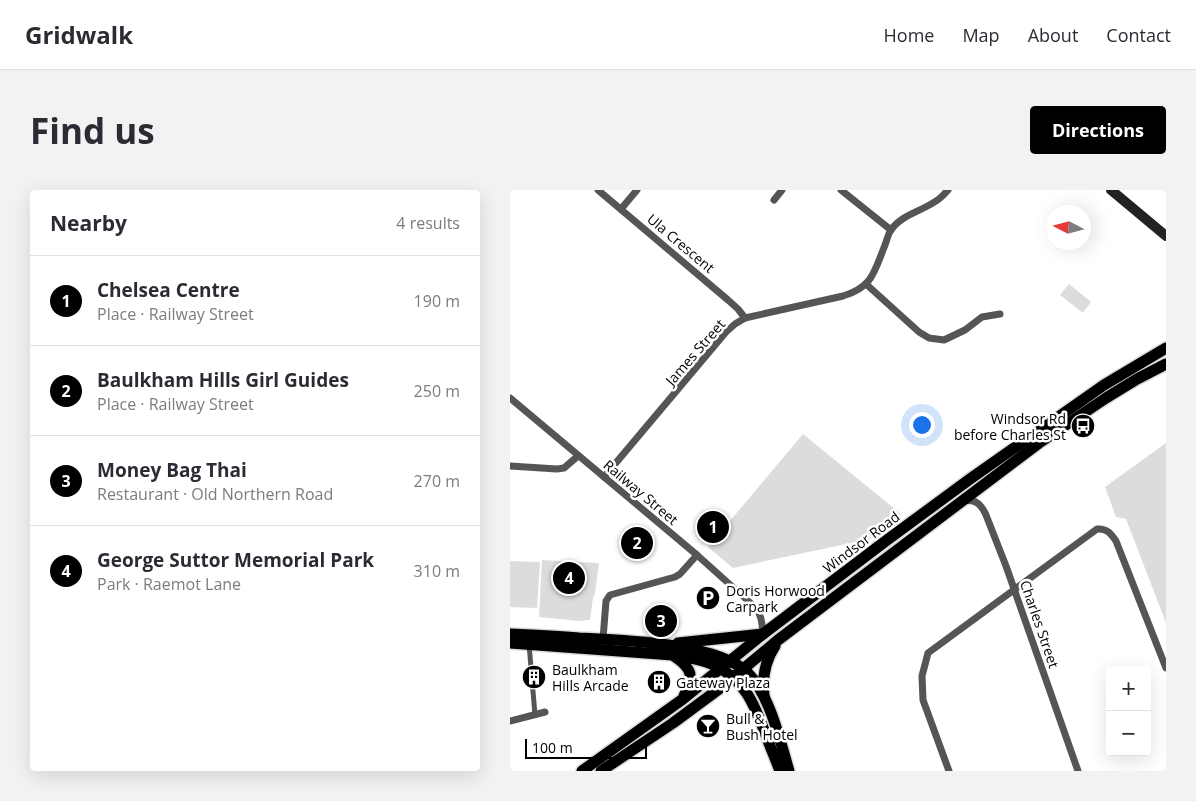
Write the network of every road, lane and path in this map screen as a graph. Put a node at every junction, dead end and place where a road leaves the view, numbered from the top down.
1 (598, 190) edge
2 (637, 190) edge
3 (782, 190) edge
4 (841, 190) edge
5 (948, 190) edge
6 (1111, 190) edge
7 (774, 200) dead end
8 (622, 209) junction
9 (890, 230) junction
10 (1166, 236) edge
11 (866, 284) junction
12 (1000, 314) dead end
13 (745, 318) junction
14 (1166, 348) edge
15 (1166, 364) edge
16 (510, 398) edge
17 (578, 456) junction
18 (510, 466) edge
19 (604, 478) junction
20 (962, 502) junction
21 (696, 555) junction
22 (1016, 588) junction
23 (510, 634) edge
24 (763, 634) junction
25 (603, 639) junction
26 (778, 640) junction
27 (510, 643) edge
28 (529, 644) junction
29 (664, 644) junction
30 (673, 655) junction
31 (730, 661) junction
32 (1166, 668) edge
33 (720, 669) junction
34 (743, 669) junction
35 (733, 678) junction
36 (764, 697) junction
37 (683, 698) junction
38 (545, 712) dead end
39 (535, 714) junction
40 (510, 721) edge
41 (582, 771) edge
42 (601, 771) edge
43 (780, 771) edge
44 (788, 771) edge
45 (949, 771) edge
46 (1078, 771) edge

1 - 8 street, Ula Crescent
2 - 8 street
3 - 7 street
4 - 9 street
5 - 9 street
6 - 10 main road
8 - 13 street, Ula Crescent
9 - 11 street
11 - 12 street
11 - 13 street, James Street
13 - 19 street, James Street
14 - 24 main road, Windsor Road
15 - 20 main road, Windsor Road
16 - 17 street, Railway Street
17 - 18 street
17 - 19 street, Railway Street
19 - 21 street, Railway Street
20 - 22 street, Charles Street
20 - 26 main road, Windsor Road
21 - 24 street, Railway Street
21 - 25 street
22 - 32 street
22 - 45 street
22 - 46 street, Charles Street
23 - 25 main road
24 - 29 main road
24 - 31 main road, Windsor Road
25 - 29 main road
26 - 34 main road, Windsor Road
26 - 36 main road
27 - 28 main road
28 - 30 main road
28 - 39 street
29 - 31 main road
30 - 33 main road
30 - 37 main road
31 - 33 main road, Windsor Road
31 - 34 main road
33 - 35 main road
33 - 37 main road, Windsor Road
34 - 35 main road, Windsor Road
34 - 36 main road
35 - 42 main road, Windsor Road
35 - 43 main road
36 - 44 main road
37 - 41 main road, Windsor Road
38 - 39 street
39 - 40 street

